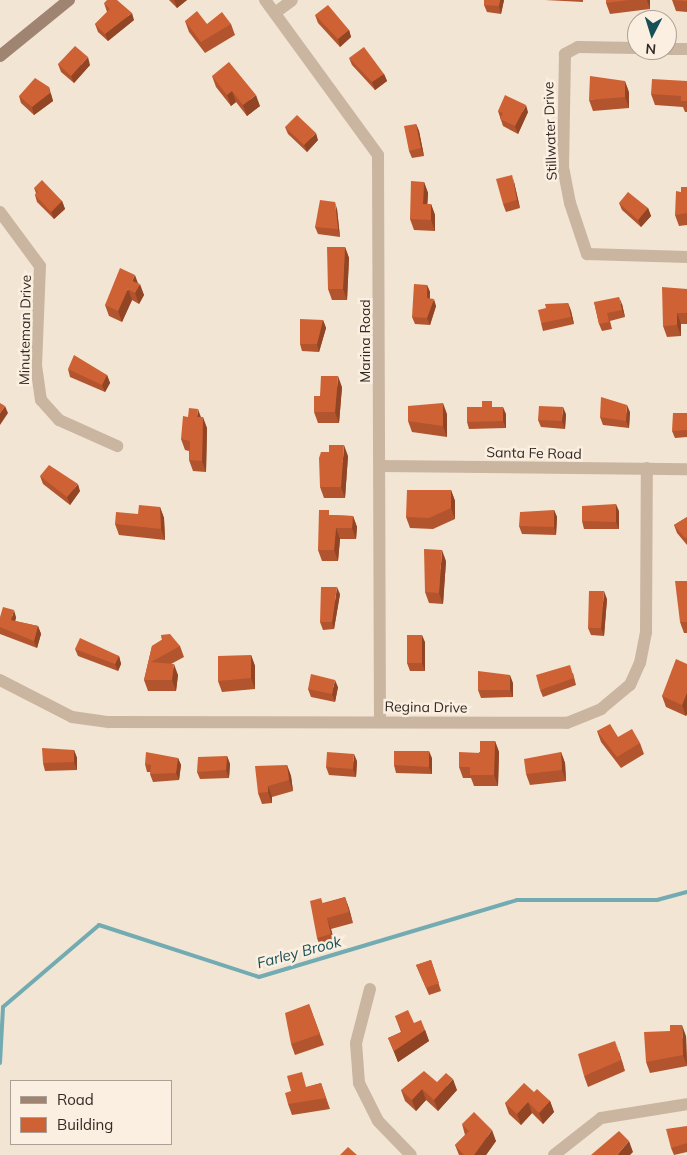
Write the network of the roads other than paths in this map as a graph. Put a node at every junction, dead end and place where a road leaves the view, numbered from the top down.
1 (69, 0) edge
2 (265, 0) edge
3 (292, 0) edge
4 (275, 13) junction
5 (627, 48) edge
6 (0, 56) edge
7 (0, 212) edge
8 (687, 257) edge
9 (118, 446) dead end
10 (380, 466) junction
11 (647, 468) junction
12 (687, 469) edge
13 (0, 680) edge
14 (380, 720) junction
15 (370, 989) dead end
16 (687, 1104) edge
17 (411, 1155) edge
18 (554, 1155) edge

1 - 6 main road
2 - 4 street, Marina Road
3 - 4 street
4 - 10 street, Marina Road
5 - 8 street, Stillwater Drive
7 - 9 street, Minuteman Drive
10 - 11 street, Santa Fe Road
10 - 14 street, Marina Road
11 - 12 street, Santa Fe Road
11 - 14 street, Regina Drive
13 - 14 street, Regina Drive
15 - 17 street
16 - 18 street

